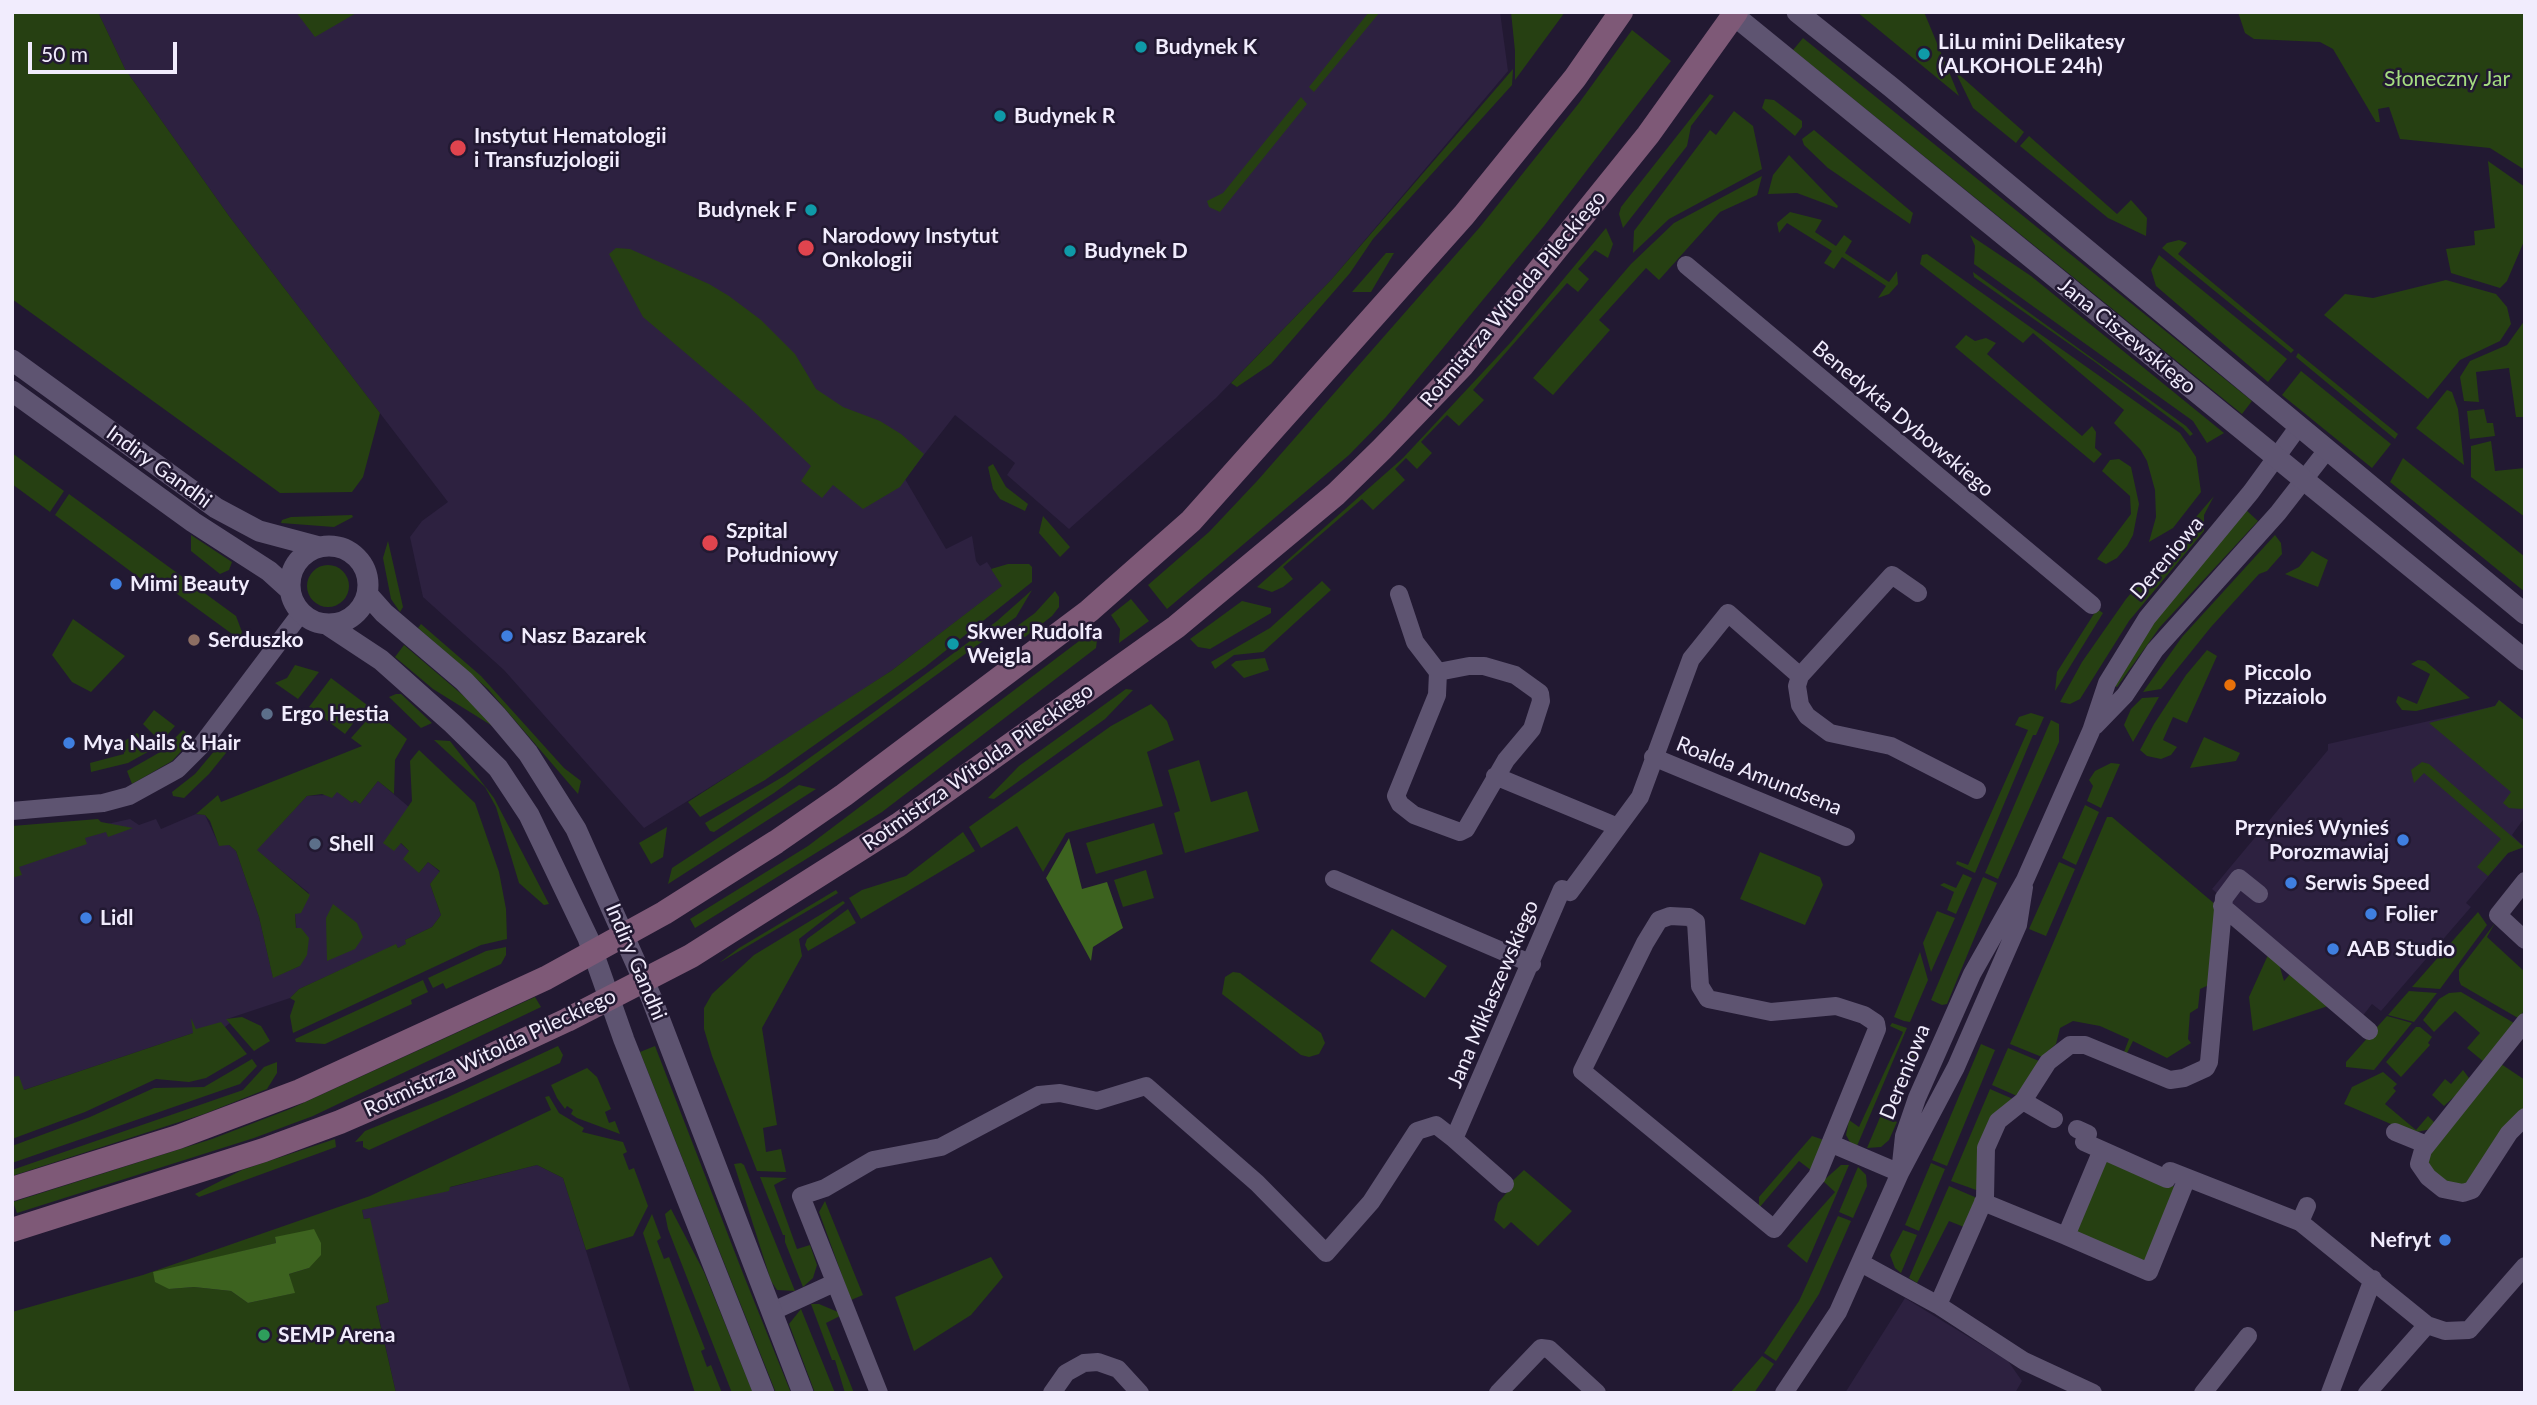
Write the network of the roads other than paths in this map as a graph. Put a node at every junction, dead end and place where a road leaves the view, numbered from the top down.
1 (1621, 12) edge
2 (1797, 12) edge
3 (1733, 13) edge
4 (1686, 265) dead end
5 (12, 360) edge
6 (12, 391) edge
7 (2299, 426) junction
8 (2327, 450) junction
9 (2278, 458) junction
10 (2305, 480) junction
11 (319, 547) junction
12 (290, 590) junction
13 (1918, 593) dead end
14 (1398, 594) dead end
15 (368, 595) junction
16 (2092, 605) dead end
17 (300, 613) junction
18 (2525, 614) edge
19 (328, 625) junction
20 (2525, 660) edge
21 (1438, 671) junction
22 (1800, 676) junction
23 (2091, 731) junction
24 (1653, 757) junction
25 (1495, 776) junction
26 (1977, 790) dead end
27 (12, 811) edge
28 (1618, 827) junction
29 (1846, 837) dead end
30 (1334, 879) dead end
31 (2025, 880) junction
32 (2525, 881) edge
33 (2259, 894) dead end
34 (2222, 906) junction
35 (624, 934) junction
36 (2525, 940) edge
37 (592, 952) junction
38 (1532, 964) junction
39 (644, 980) junction
40 (609, 999) junction
41 (2525, 1022) edge
42 (2369, 1031) dead end
43 (2023, 1101) junction
44 (2525, 1117) edge
45 (2054, 1119) dead end
46 (2077, 1129) dead end
47 (2395, 1132) dead end
48 (1454, 1139) junction
49 (1832, 1144) junction
50 (2427, 1145) junction
51 (2102, 1150) junction
52 (1900, 1173) junction
53 (2187, 1178) junction
54 (1505, 1184) dead end
55 (12, 1189) edge
56 (1983, 1202) junction
57 (12, 1230) edge
58 (2066, 1236) junction
59 (1861, 1263) junction
60 (2525, 1266) edge
61 (2373, 1279) junction
62 (834, 1283) junction
63 (1938, 1305) junction
64 (771, 1312) junction
65 (2427, 1325) junction
66 (2248, 1336) dead end
67 (1784, 1391) edge
68 (764, 1393) edge
69 (803, 1393) edge
70 (879, 1393) edge
71 (1052, 1393) edge
72 (1140, 1393) edge
73 (1498, 1393) edge
74 (1597, 1393) edge
75 (2093, 1393) edge
76 (2203, 1393) edge
77 (2330, 1393) edge
78 (2367, 1393) edge

1 - 35 main road
2 - 7 street, Jana Ciszewskiego
3 - 9 street, Jana Ciszewskiego
3 - 39 main road, Rotmistrza Witolda Pileckiego
4 - 16 street, Benedykta Dybowskiego
5 - 11 street, Indiry Gandhi
6 - 12 street, Indiry Gandhi
7 - 8 street, Jana Ciszewskiego
7 - 9 street, Dereniowa
8 - 10 street, Dereniowa
8 - 18 street, Jana Ciszewskiego
9 - 10 street, Jana Ciszewskiego
9 - 23 street, Dereniowa
10 - 20 street, Jana Ciszewskiego
10 - 23 street, Dereniowa
11 - 12 street
11 - 15 street
12 - 17 street
13 - 22 street
14 - 21 street
15 - 19 street
15 - 35 street, Indiry Gandhi
17 - 19 street
17 - 27 street
19 - 37 street, Indiry Gandhi
21 - 25 street
21 - 25 street
22 - 24 street, Jana Miklaszewskiego
22 - 26 street
23 - 31 street, Dereniowa
24 - 28 street, Jana Miklaszewskiego
24 - 29 street, Roalda Amundsena
25 - 28 street
28 - 38 street, Jana Miklaszewskiego
30 - 38 street
31 - 52 street, Dereniowa
31 - 52 street, Dereniowa
32 - 36 street
33 - 34 street
34 - 42 street
34 - 43 street
35 - 37 main road
35 - 39 street, Indiry Gandhi
37 - 40 street, Indiry Gandhi
37 - 55 main road
38 - 48 street, Jana Miklaszewskiego
39 - 40 main road, Rotmistrza Witolda Pileckiego
39 - 64 street, Indiry Gandhi
40 - 57 main road, Rotmistrza Witolda Pileckiego
40 - 68 street, Indiry Gandhi
41 - 50 street
43 - 45 street
43 - 56 street
44 - 50 street
46 - 51 street
47 - 50 street
48 - 54 street
48 - 62 street
49 - 49 street
49 - 52 street
51 - 53 street
51 - 58 street
52 - 59 street, Dereniowa
53 - 58 street
53 - 61 street
56 - 58 street
56 - 63 street
59 - 63 street
59 - 67 street, Dereniowa
60 - 65 street
61 - 65 street
61 - 77 street
62 - 64 street
62 - 70 street
63 - 75 street
64 - 69 street, Indiry Gandhi
65 - 78 street
66 - 76 street
71 - 72 street
73 - 74 street

